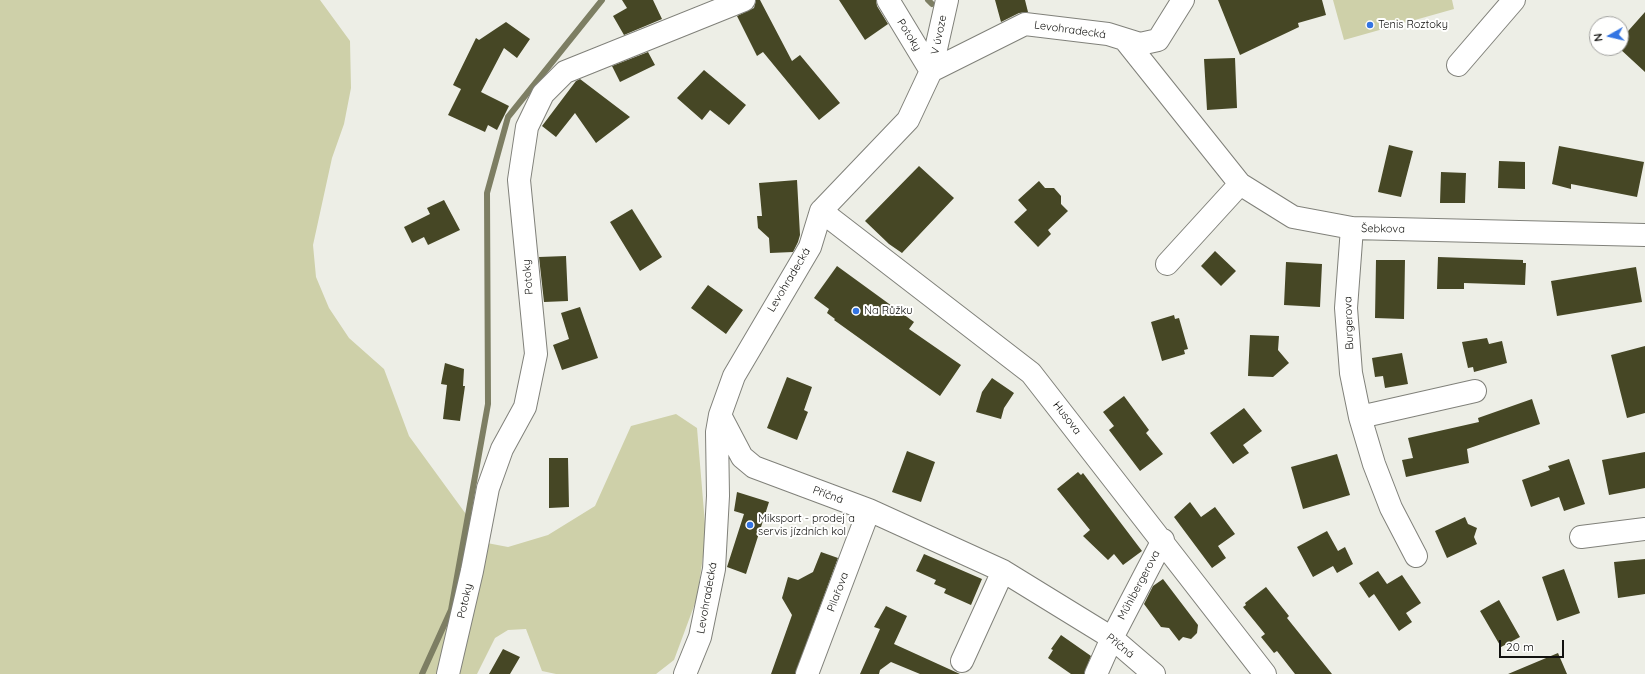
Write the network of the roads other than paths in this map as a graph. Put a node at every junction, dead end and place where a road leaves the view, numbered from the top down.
1 (744, 0) edge
2 (888, 0) edge
3 (946, 0) edge
4 (1183, 0) edge
5 (1514, 0) edge
6 (1125, 40) junction
7 (1458, 65) dead end
8 (931, 71) junction
9 (1240, 184) junction
10 (821, 211) junction
11 (1352, 228) junction
12 (1645, 235) edge
13 (1167, 264) dead end
14 (1475, 391) dead end
15 (720, 415) junction
16 (1360, 417) junction
17 (869, 510) junction
18 (1645, 529) edge
19 (1582, 537) dead end
20 (1163, 540) junction
21 (1416, 556) dead end
22 (1003, 571) junction
23 (1112, 638) junction
24 (962, 660) dead end
25 (448, 674) edge
26 (685, 674) edge
27 (807, 674) edge
28 (1096, 674) edge
29 (1154, 674) edge
30 (1265, 674) edge

1 - 25 street, Potoky
2 - 8 street, Potoky
3 - 8 street, V úvoze
4 - 6 street, Levohradecká
5 - 7 street
6 - 8 street, Levohradecká
6 - 9 street
8 - 10 street, Levohradecká
9 - 11 street, Šebkova
9 - 13 street
10 - 15 street, Levohradecká
10 - 20 street, Husova
11 - 12 street, Šebkova
11 - 16 street, Burgerova
14 - 16 street
15 - 17 street, Příčná
15 - 26 street, Levohradecká
16 - 21 street, Burgerova
17 - 22 street, Příčná
17 - 27 street, Pilařova
18 - 19 street
20 - 23 street, Műhlbergerova
20 - 30 street, Husova
22 - 23 street, Příčná
22 - 24 street
23 - 28 street, Műhlbergerova
23 - 29 street, Příčná

